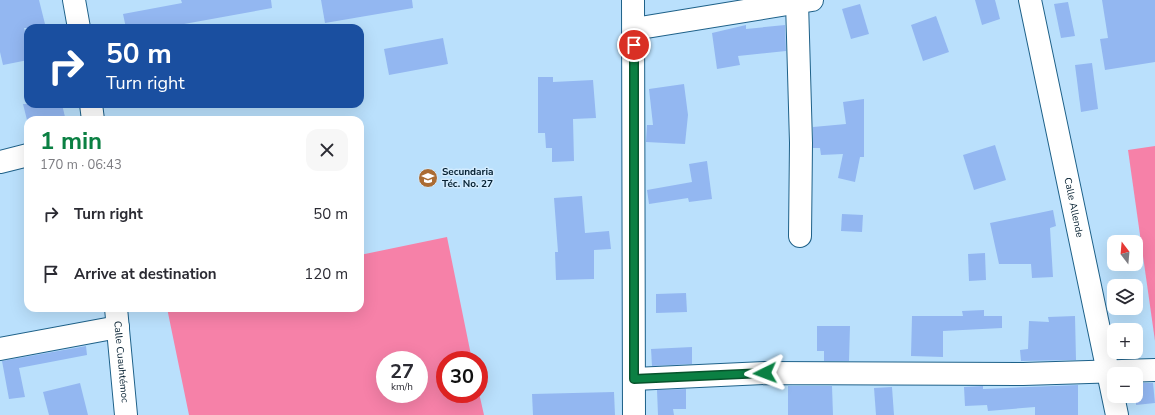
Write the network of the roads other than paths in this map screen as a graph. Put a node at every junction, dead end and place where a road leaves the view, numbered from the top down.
1 (74, 0) edge
2 (633, 0) edge
3 (1030, 0) edge
4 (804, 1) edge
5 (78, 24) edge
6 (634, 29) junction
7 (24, 156) edge
8 (0, 162) edge
9 (800, 236) dead end
10 (117, 318) edge
11 (0, 349) edge
12 (1108, 367) edge
13 (1155, 370) edge
14 (1143, 371) edge
15 (1107, 372) edge
16 (634, 379) junction
17 (1115, 403) edge
18 (126, 415) edge
19 (634, 415) edge
20 (1117, 415) edge

1 - 5 street
2 - 6 street
3 - 12 street, Calle Allende
4 - 6 street
4 - 9 street
6 - 16 street
7 - 8 street
10 - 11 street
10 - 18 street, Calle Cuauhtémoc
13 - 14 street
15 - 16 street
16 - 19 street
17 - 20 street, Calle Allende

